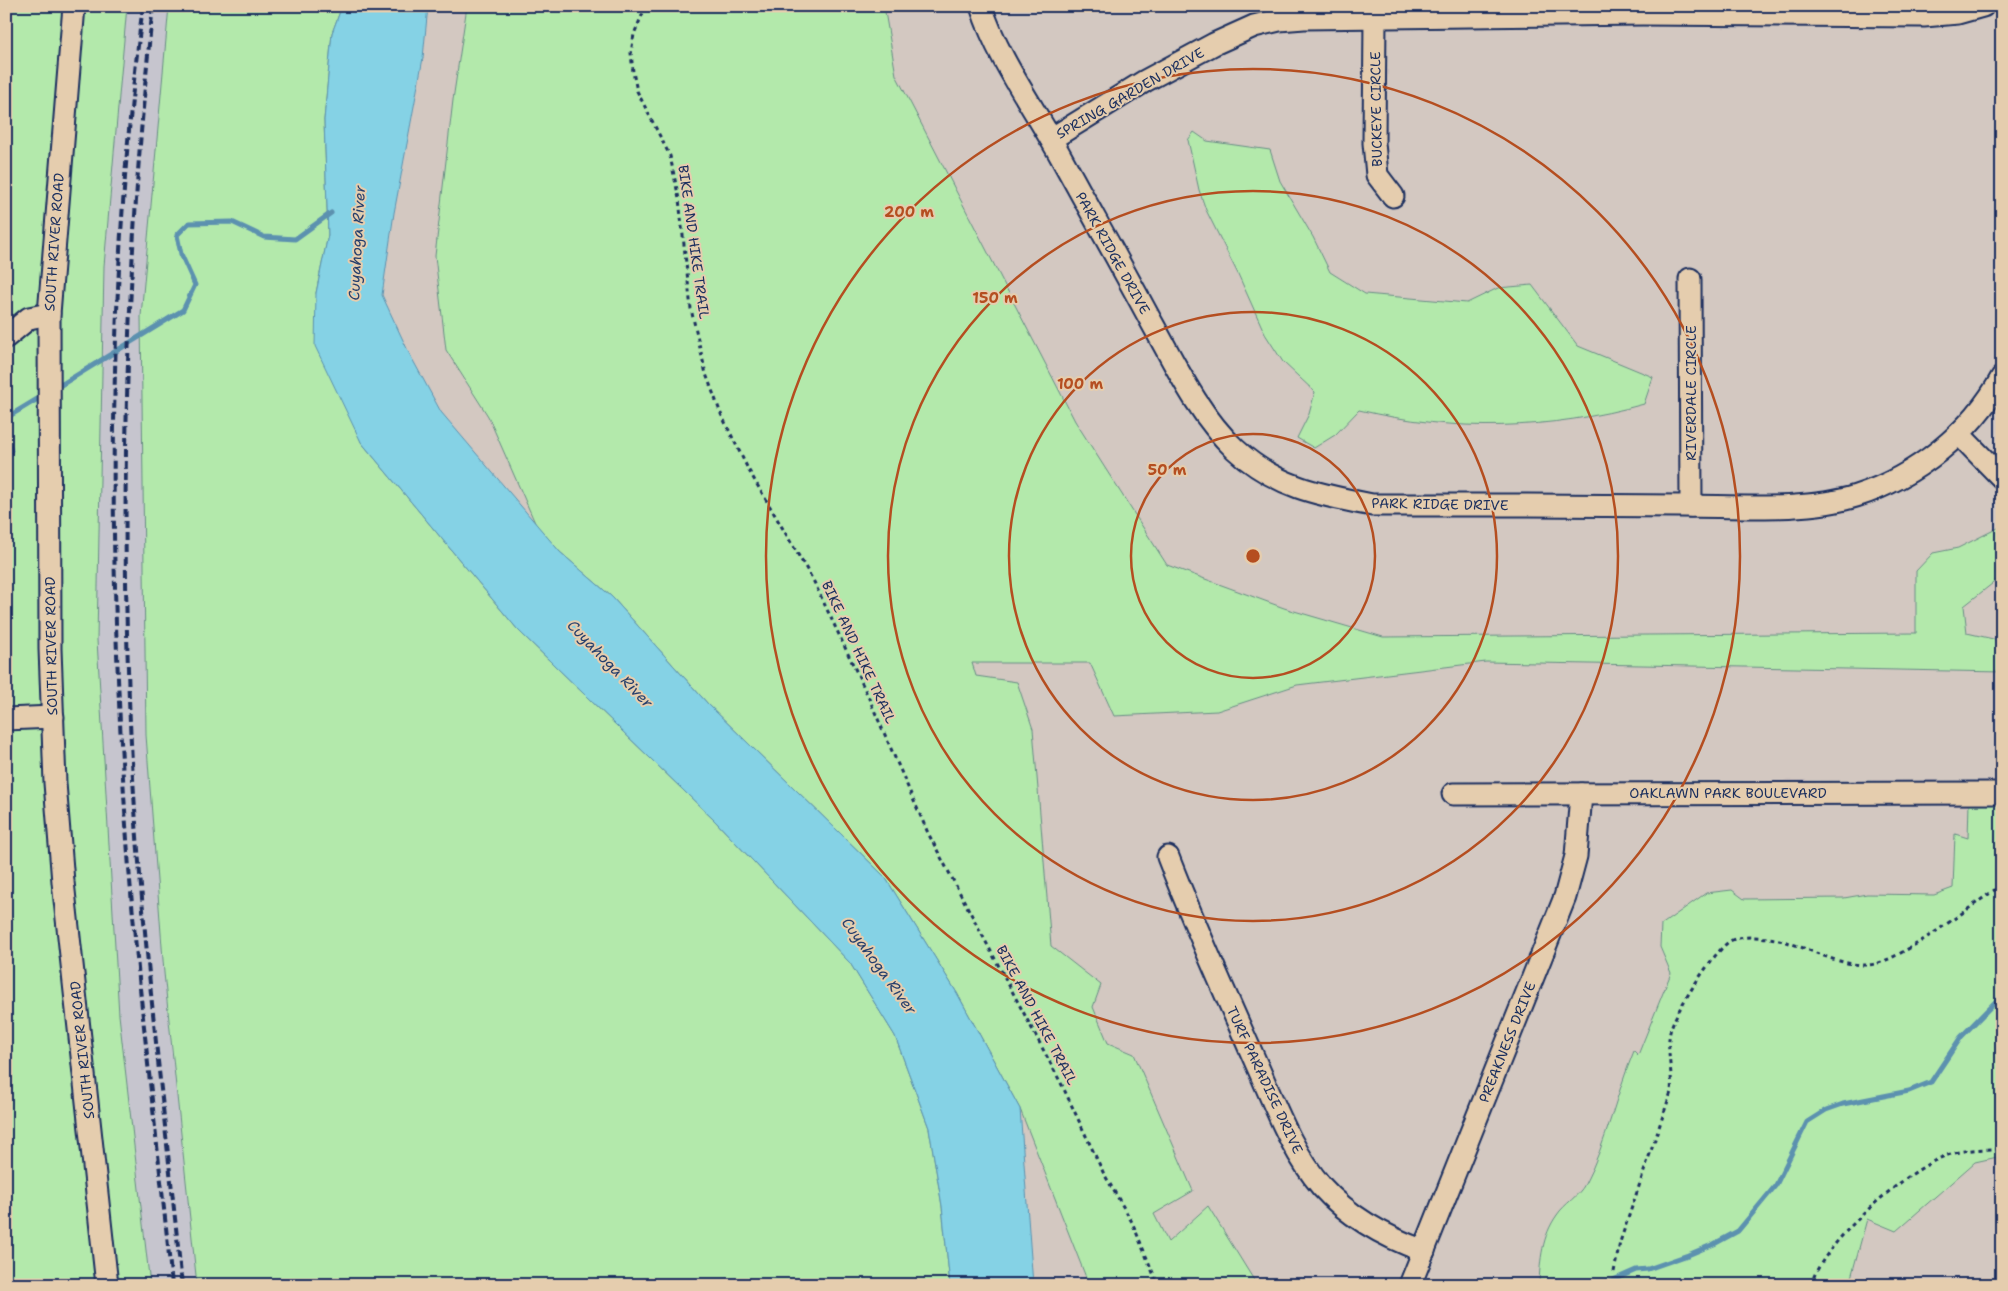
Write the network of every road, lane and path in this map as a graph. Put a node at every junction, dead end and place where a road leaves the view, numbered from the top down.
1 (74, 6) edge
2 (646, 6) edge
3 (981, 6) edge
4 (1983, 6) edge
5 (1375, 17) junction
6 (1051, 139) junction
7 (1393, 196) dead end
8 (1690, 279) dead end
9 (49, 314) junction
10 (6, 337) edge
11 (2002, 377) edge
12 (1959, 434) junction
13 (2002, 478) edge
14 (1691, 506) junction
15 (53, 717) junction
16 (6, 719) edge
17 (2002, 793) edge
18 (1453, 794) dead end
19 (1581, 794) junction
20 (1168, 857) dead end
21 (2002, 885) edge
22 (2002, 1149) edge
23 (1424, 1252) junction
24 (1614, 1272) dead end
25 (107, 1285) edge
26 (1158, 1285) edge
27 (1410, 1285) edge
28 (1811, 1285) edge

1 - 9 street, SOUTH RIVER ROAD
2 - 26 path, BIKE AND HIKE TRAIL
3 - 6 street, PARK RIDGE DRIVE
4 - 5 street, SPRING GARDEN DRIVE
5 - 6 street, SPRING GARDEN DRIVE
5 - 7 street, BUCKEYE CIRCLE
6 - 14 street, PARK RIDGE DRIVE
8 - 14 street, RIVERDALE CIRCLE
9 - 10 street
9 - 15 street, SOUTH RIVER ROAD
11 - 12 street, PARK RIDGE DRIVE
12 - 13 street
12 - 14 street, PARK RIDGE DRIVE
15 - 16 street
15 - 25 street, SOUTH RIVER ROAD
17 - 19 street, OAKLAWN PARK BOULEVARD
18 - 19 street, OAKLAWN PARK BOULEVARD
19 - 23 street, PREAKNESS DRIVE
20 - 23 street, TURF PARADISE DRIVE
21 - 24 path
22 - 28 path
23 - 27 street, PREAKNESS DRIVE

